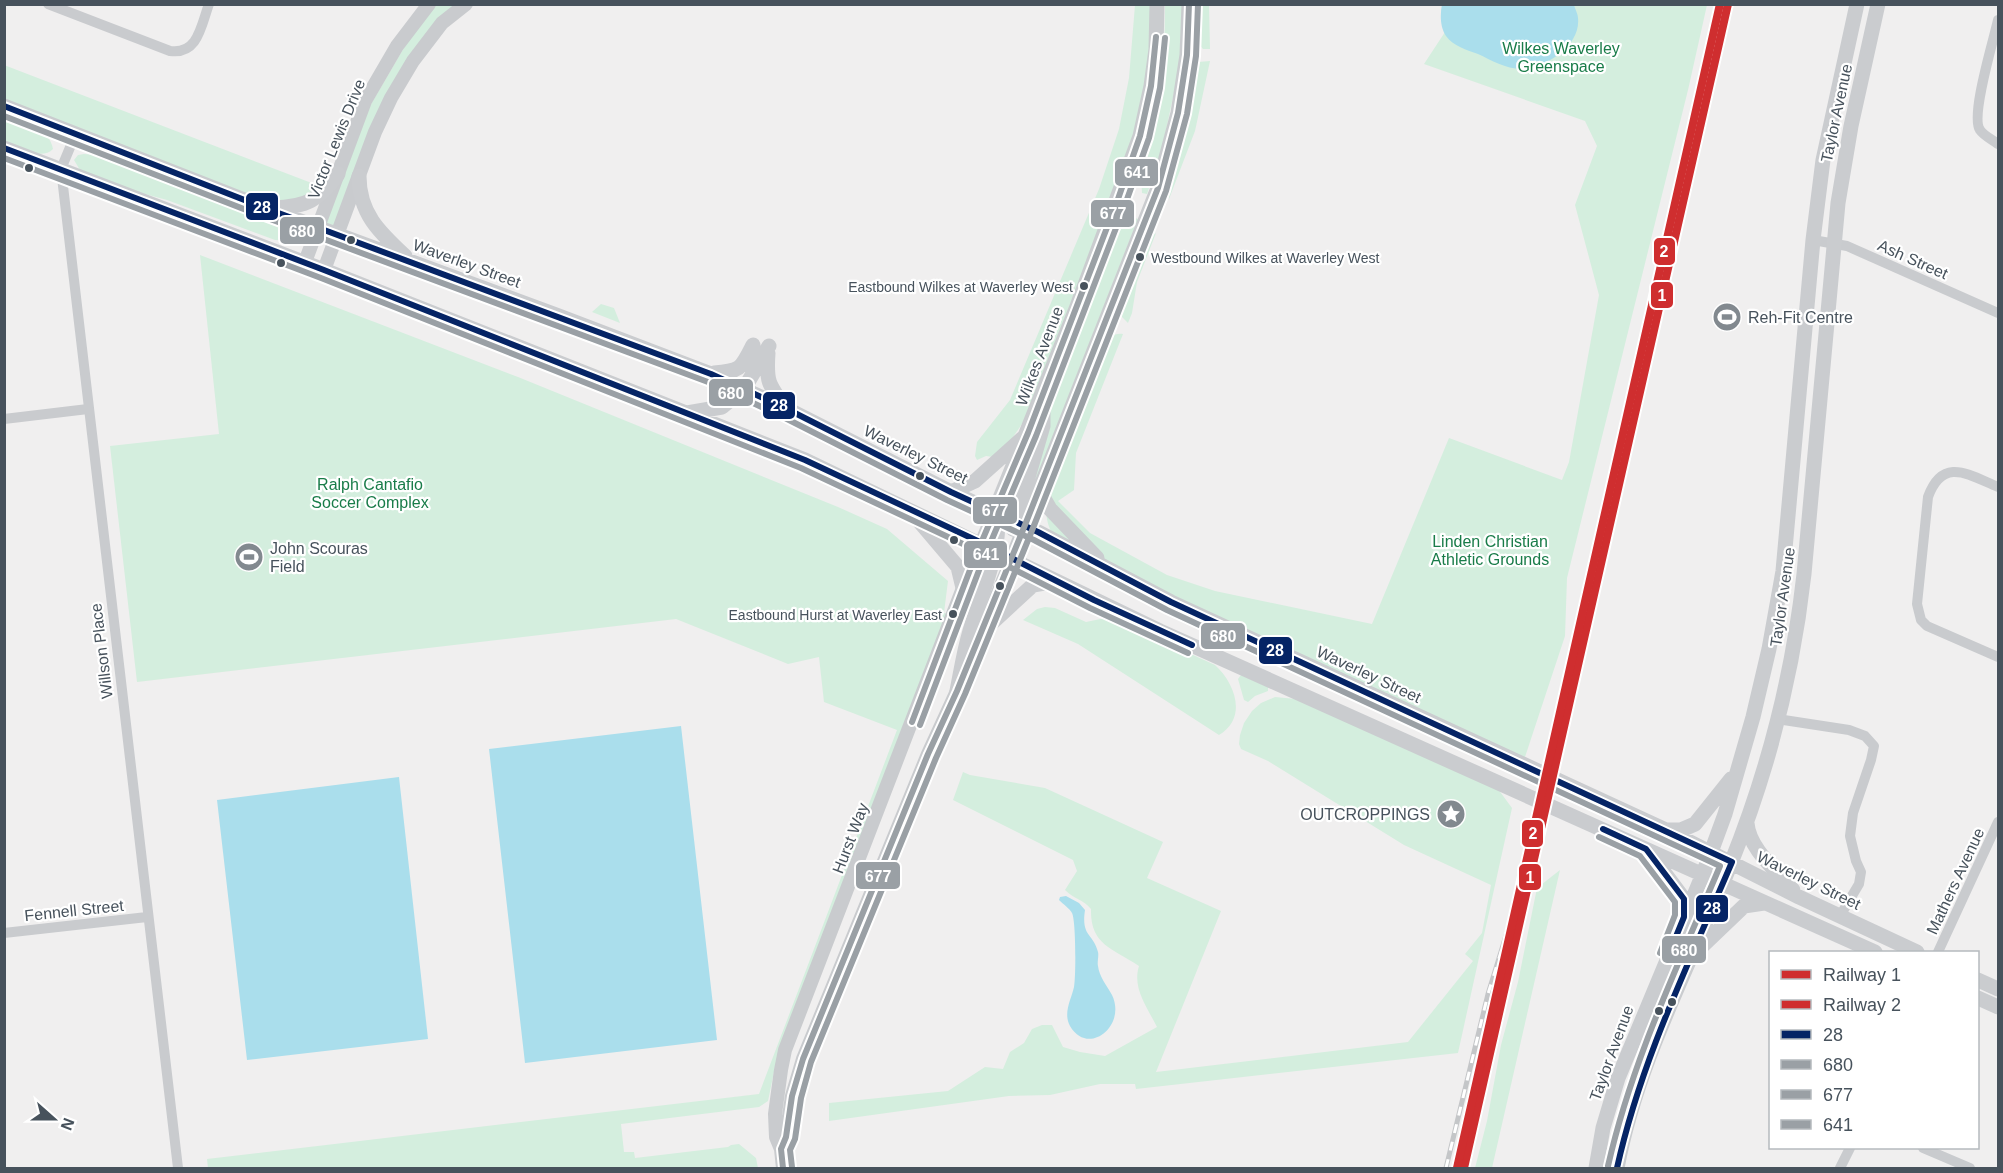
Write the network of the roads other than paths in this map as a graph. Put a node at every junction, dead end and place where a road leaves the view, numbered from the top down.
1 (48, 4) edge
2 (209, 4) edge
3 (429, 4) edge
4 (466, 4) edge
5 (1157, 4) edge
6 (1189, 4) edge
7 (1857, 4) edge
8 (1878, 4) edge
9 (1998, 20) edge
10 (4, 106) edge
11 (76, 133) junction
12 (1998, 144) edge
13 (4, 148) edge
14 (62, 169) junction
15 (338, 174) junction
16 (359, 176) junction
17 (265, 208) junction
18 (319, 227) junction
19 (338, 234) junction
20 (1813, 240) junction
21 (1834, 244) junction
22 (305, 262) junction
23 (412, 262) junction
24 (324, 270) junction
25 (1998, 313) edge
26 (753, 345) dead end
27 (711, 374) junction
28 (744, 389) junction
29 (1043, 395) junction
30 (88, 409) junction
31 (787, 409) junction
32 (685, 414) junction
33 (4, 419) edge
34 (1028, 433) junction
35 (1998, 487) edge
36 (1039, 490) junction
37 (951, 492) junction
38 (909, 509) junction
39 (996, 512) junction
40 (1020, 523) junction
41 (982, 543) junction
42 (996, 551) junction
43 (1012, 559) junction
44 (1110, 571) junction
45 (1056, 581) junction
46 (963, 588) junction
47 (982, 632) junction
48 (1998, 657) edge
49 (957, 691) junction
50 (1777, 719) junction
51 (1738, 770) junction
52 (1998, 822) edge
53 (1747, 823) junction
54 (1666, 830) junction
55 (1646, 849) junction
56 (1712, 852) junction
57 (1732, 862) junction
58 (1703, 874) junction
59 (1723, 884) junction
60 (1799, 897) junction
61 (1764, 903) junction
62 (147, 916) junction
63 (1840, 916) junction
64 (1684, 917) junction
65 (4, 933) edge
66 (1873, 951) edge
67 (1915, 951) edge
68 (1938, 951) edge
69 (1691, 956) junction
70 (1979, 981) edge
71 (1998, 989) edge
72 (1979, 999) edge
73 (1998, 1007) edge
74 (781, 1149) junction
75 (1850, 1149) edge
76 (1925, 1149) edge
77 (178, 1168) edge
78 (783, 1168) edge
79 (1596, 1168) edge
80 (1617, 1168) edge
81 (1840, 1168) edge
82 (1970, 1168) edge

1 - 2 street
3 - 15 street, Victor Lewis Drive
4 - 16 street, Victor Lewis Drive
5 - 29 main road, Wilkes Avenue
6 - 36 main road
7 - 20 main road, Taylor Avenue
8 - 21 main road, Taylor Avenue
9 - 12 street
10 - 11 main road, Waverley Street
11 - 14 street, Willson Place
11 - 17 main road, Waverley Street
13 - 14 main road
14 - 22 main road
14 - 30 street, Willson Place
15 - 17 main road
15 - 18 street, Victor Lewis Drive
16 - 19 street, Victor Lewis Drive
16 - 23 main road
17 - 18 main road, Waverley Street
18 - 19 main road, Waverley Street
18 - 22 street, Victor Lewis Drive
19 - 23 main road, Waverley Street
19 - 24 street, Victor Lewis Drive
20 - 21 street, Ash Street
20 - 51 main road, Taylor Avenue
21 - 25 street, Ash Street
21 - 50 main road, Taylor Avenue
22 - 24 main road
23 - 27 main road, Waverley Street
24 - 32 main road
26 - 27 main road
27 - 28 main road, Waverley Street
28 - 31 main road, Waverley Street
28 - 31 main road
28 - 32 main road
29 - 34 main road, Wilkes Avenue
29 - 40 main road
30 - 33 street
30 - 62 street, Willson Place
31 - 37 main road, Waverley Street
32 - 38 main road
34 - 37 main road
34 - 39 main road, Wilkes Avenue
35 - 48 street
36 - 40 main road
36 - 44 main road
37 - 39 main road, Waverley Street
38 - 41 main road
38 - 46 main road
39 - 40 main road, Waverley Street
39 - 41 main road, Wilkes Avenue
39 - 42 main road
40 - 43 main road
40 - 44 main road, Waverley Street
41 - 42 main road
41 - 46 street, Hurst Way
42 - 43 main road
42 - 49 main road
43 - 45 main road
43 - 47 street, Hurst Way
44 - 54 main road, Waverley Street
45 - 47 main road
45 - 55 main road
46 - 74 street, Hurst Way
47 - 49 street, Hurst Way
49 - 74 street, Hurst Way
50 - 53 main road, Taylor Avenue
50 - 63 street
51 - 54 main road
51 - 56 main road, Taylor Avenue
52 - 68 street, Mathers Avenue
53 - 57 main road, Taylor Avenue
53 - 60 main road
54 - 56 main road, Waverley Street
55 - 58 main road
55 - 64 main road
56 - 57 main road, Waverley Street
56 - 58 main road, Taylor Avenue
57 - 59 main road, Taylor Avenue
57 - 60 main road, Waverley Street
58 - 59 main road
58 - 64 main road, Taylor Avenue
59 - 61 main road
59 - 69 main road, Taylor Avenue
60 - 63 main road, Waverley Street
61 - 66 main road
61 - 69 main road
62 - 65 street, Fennell Street
62 - 77 street, Willson Place
63 - 67 main road, Waverley Street
64 - 79 main road, Taylor Avenue
69 - 80 main road, Taylor Avenue
70 - 71 main road
72 - 73 main road
74 - 78 street, Hurst Way
75 - 81 street
76 - 82 street

